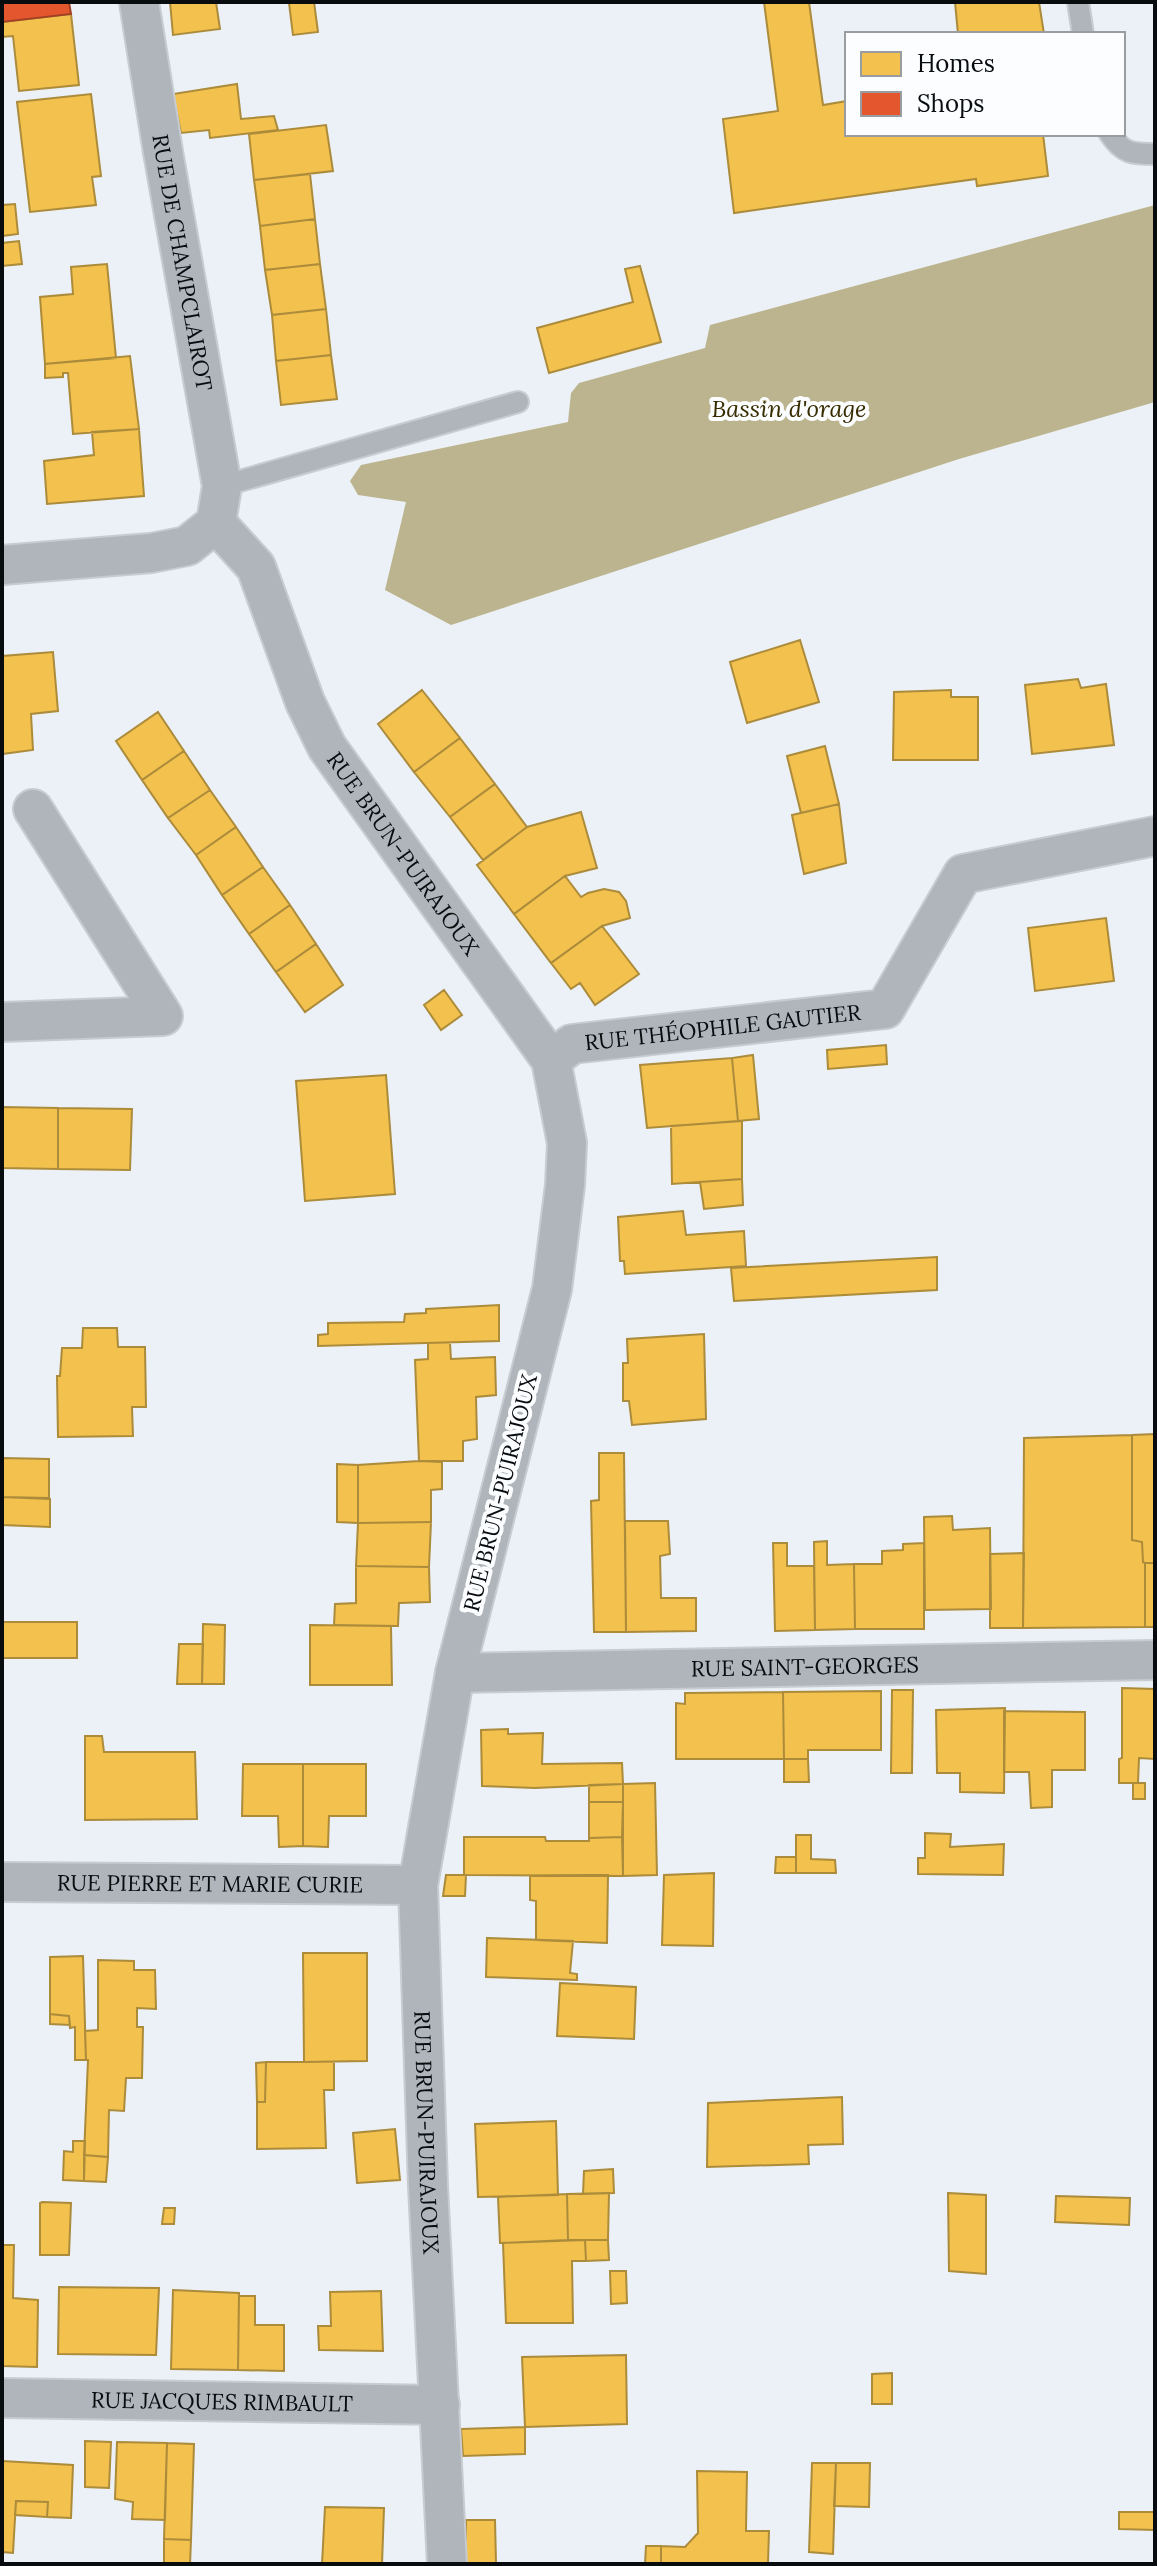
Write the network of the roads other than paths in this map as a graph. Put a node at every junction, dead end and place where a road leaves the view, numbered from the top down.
1 (139, 2) edge
2 (1078, 2) edge
3 (1083, 32) edge
4 (1111, 136) edge
5 (1155, 154) edge
6 (518, 402) dead end
7 (222, 486) junction
8 (216, 523) junction
9 (2, 565) edge
10 (33, 809) dead end
11 (1155, 836) edge
12 (2, 1022) edge
13 (551, 1060) junction
14 (1155, 1660) edge
15 (455, 1673) junction
16 (2, 1882) edge
17 (418, 1885) junction
18 (2, 2398) edge
19 (440, 2405) junction
20 (447, 2564) edge

1 - 7 street, RUE DE CHAMPCLAIROT
2 - 3 lane
4 - 5 lane
6 - 7 lane
7 - 8 street, RUE DE CHAMPCLAIROT
8 - 9 street
8 - 13 street, RUE BRUN-PUIRAJOUX
10 - 12 street
11 - 13 street, RUE THÉOPHILE GAUTIER
13 - 15 street, RUE BRUN-PUIRAJOUX
14 - 15 street, RUE SAINT-GEORGES
15 - 17 street, RUE BRUN-PUIRAJOUX
16 - 17 street, RUE PIERRE ET MARIE CURIE
17 - 19 street, RUE BRUN-PUIRAJOUX
18 - 19 street, RUE JACQUES RIMBAULT
19 - 20 street, RUE BRUN-PUIRAJOUX

